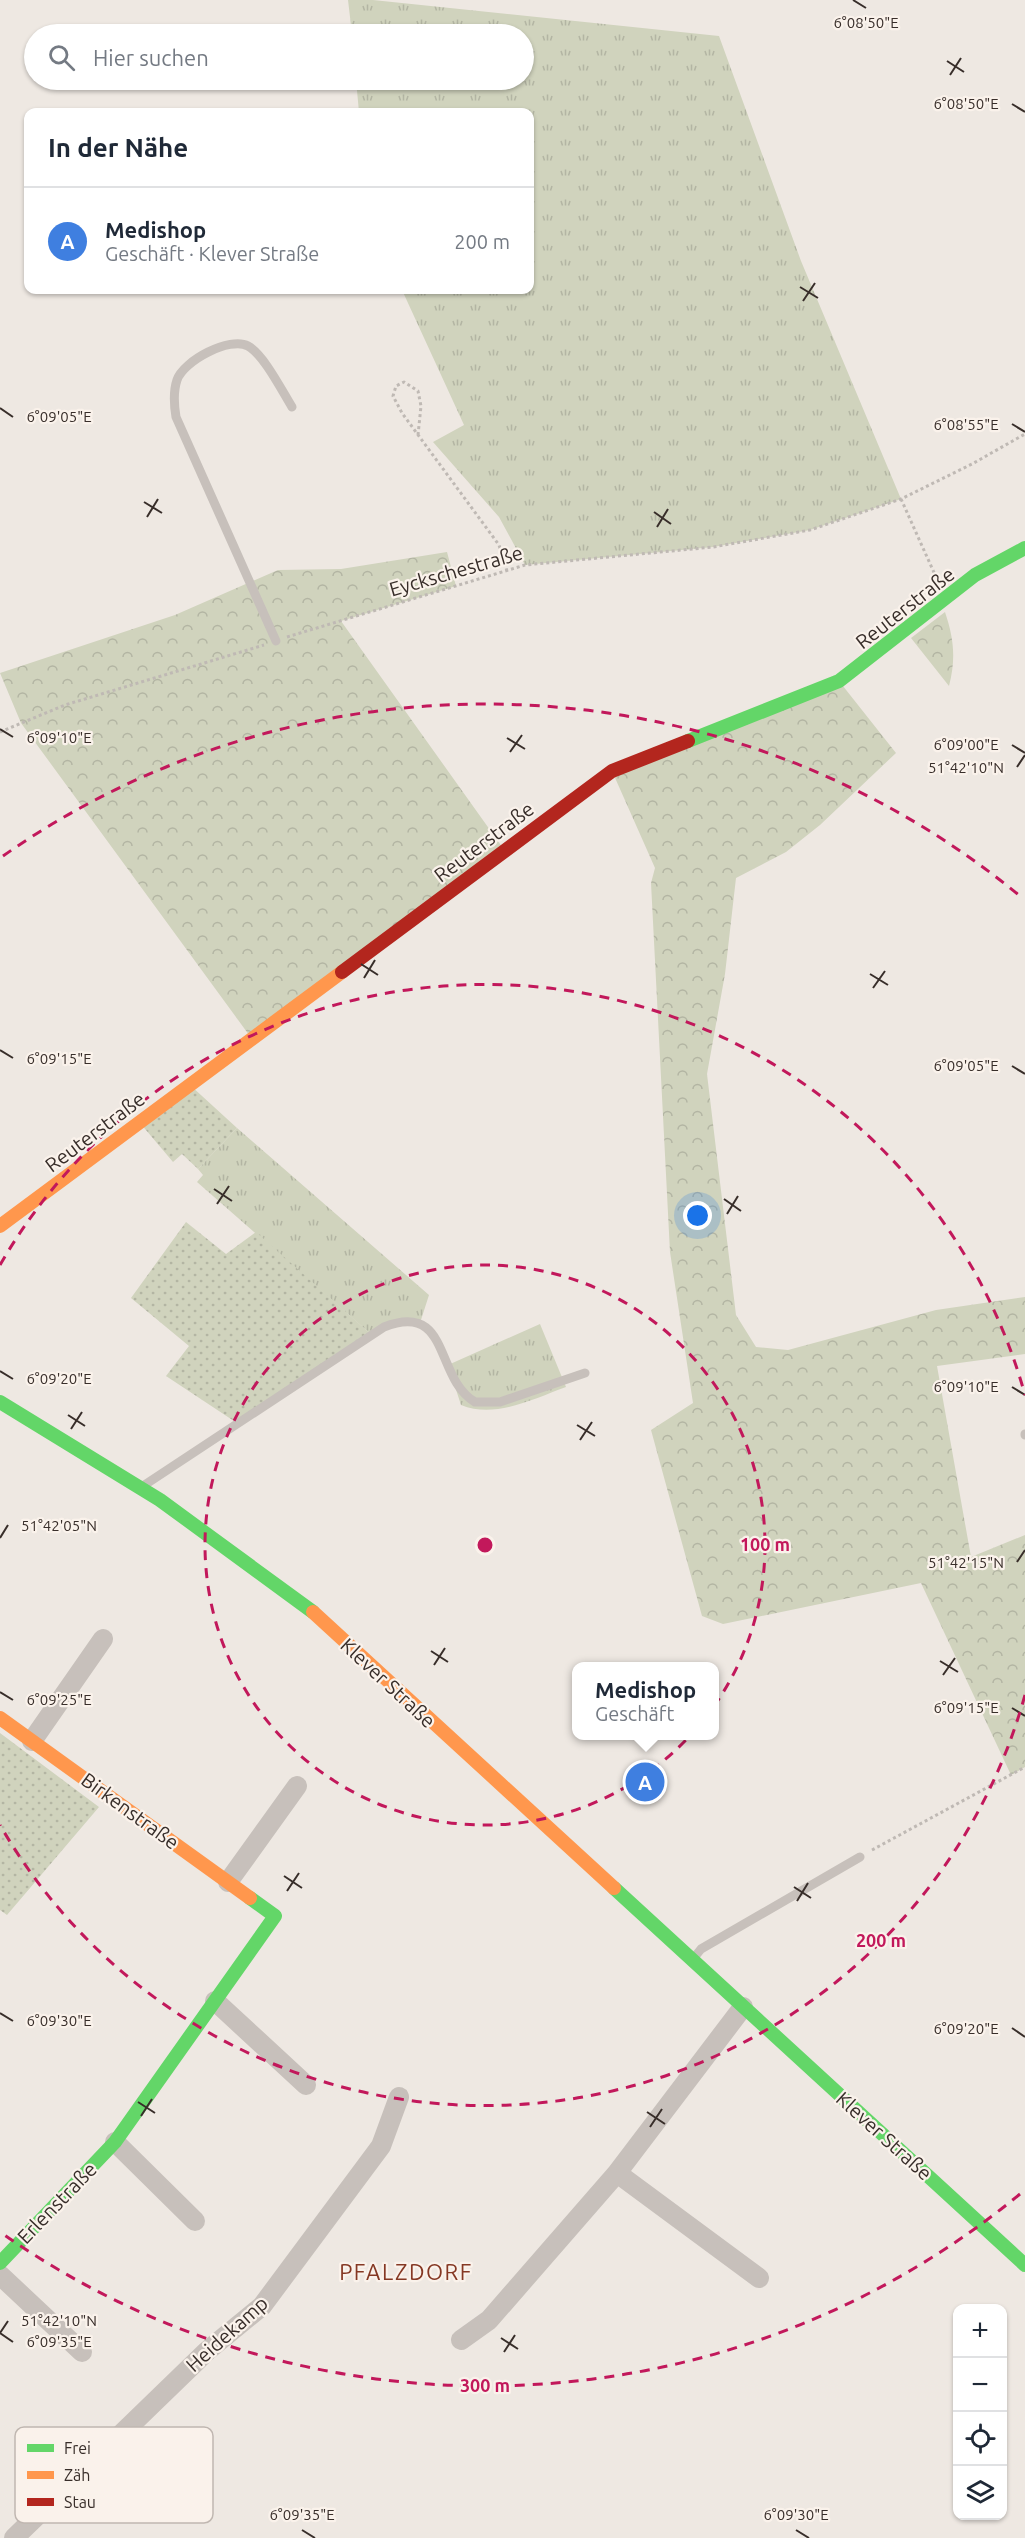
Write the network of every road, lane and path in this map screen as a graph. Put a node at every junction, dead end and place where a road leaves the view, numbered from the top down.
1 (292, 407) dead end
2 (1025, 434) edge
3 (418, 435) junction
4 (901, 499) junction
5 (1025, 548) edge
6 (507, 571) junction
7 (946, 598) junction
8 (276, 640) junction
9 (0, 732) edge
10 (0, 1226) edge
11 (585, 1373) dead end
12 (0, 1402) edge
13 (141, 1488) junction
14 (104, 1639) dead end
15 (0, 1718) edge
16 (32, 1741) junction
17 (1025, 1767) edge
18 (297, 1786) dead end
19 (860, 1857) joint
20 (228, 1882) junction
21 (275, 1916) joint
22 (691, 1960) junction
23 (215, 2001) junction
24 (743, 2007) junction
25 (306, 2085) dead end
26 (399, 2097) dead end
27 (115, 2142) junction
28 (617, 2173) junction
29 (195, 2221) dead end
30 (0, 2263) edge
31 (1025, 2265) edge
32 (0, 2275) edge
33 (759, 2278) dead end
34 (461, 2340) dead end
35 (82, 2352) dead end
36 (129, 2427) edge
37 (29, 2523) edge
38 (14, 2538) edge

1 - 8 lane
2 - 4 path, Eyckschestraße
3 - 3 path
3 - 6 path
4 - 6 path, Eyckschestraße
4 - 7 path
5 - 7 street, Reuterstraße
6 - 8 path, Eyckschestraße
7 - 10 street, Reuterstraße
8 - 9 path, Eyckschestraße
11 - 13 lane
12 - 13 street, Klever Straße
13 - 22 street, Klever Straße
14 - 16 street
15 - 16 street, Birkenstraße
16 - 20 street, Birkenstraße
17 - 19 path
18 - 20 street
19 - 22 lane
20 - 21 street, Birkenstraße
21 - 23 street, Erlenstraße
22 - 24 street, Klever Straße
23 - 25 street
23 - 27 street, Erlenstraße
24 - 28 street
24 - 31 street, Klever Straße
26 - 36 street, Heidekamp
27 - 29 street
27 - 30 street, Erlenstraße
28 - 33 street
28 - 34 street
32 - 35 street
37 - 38 street, Heidekamp

